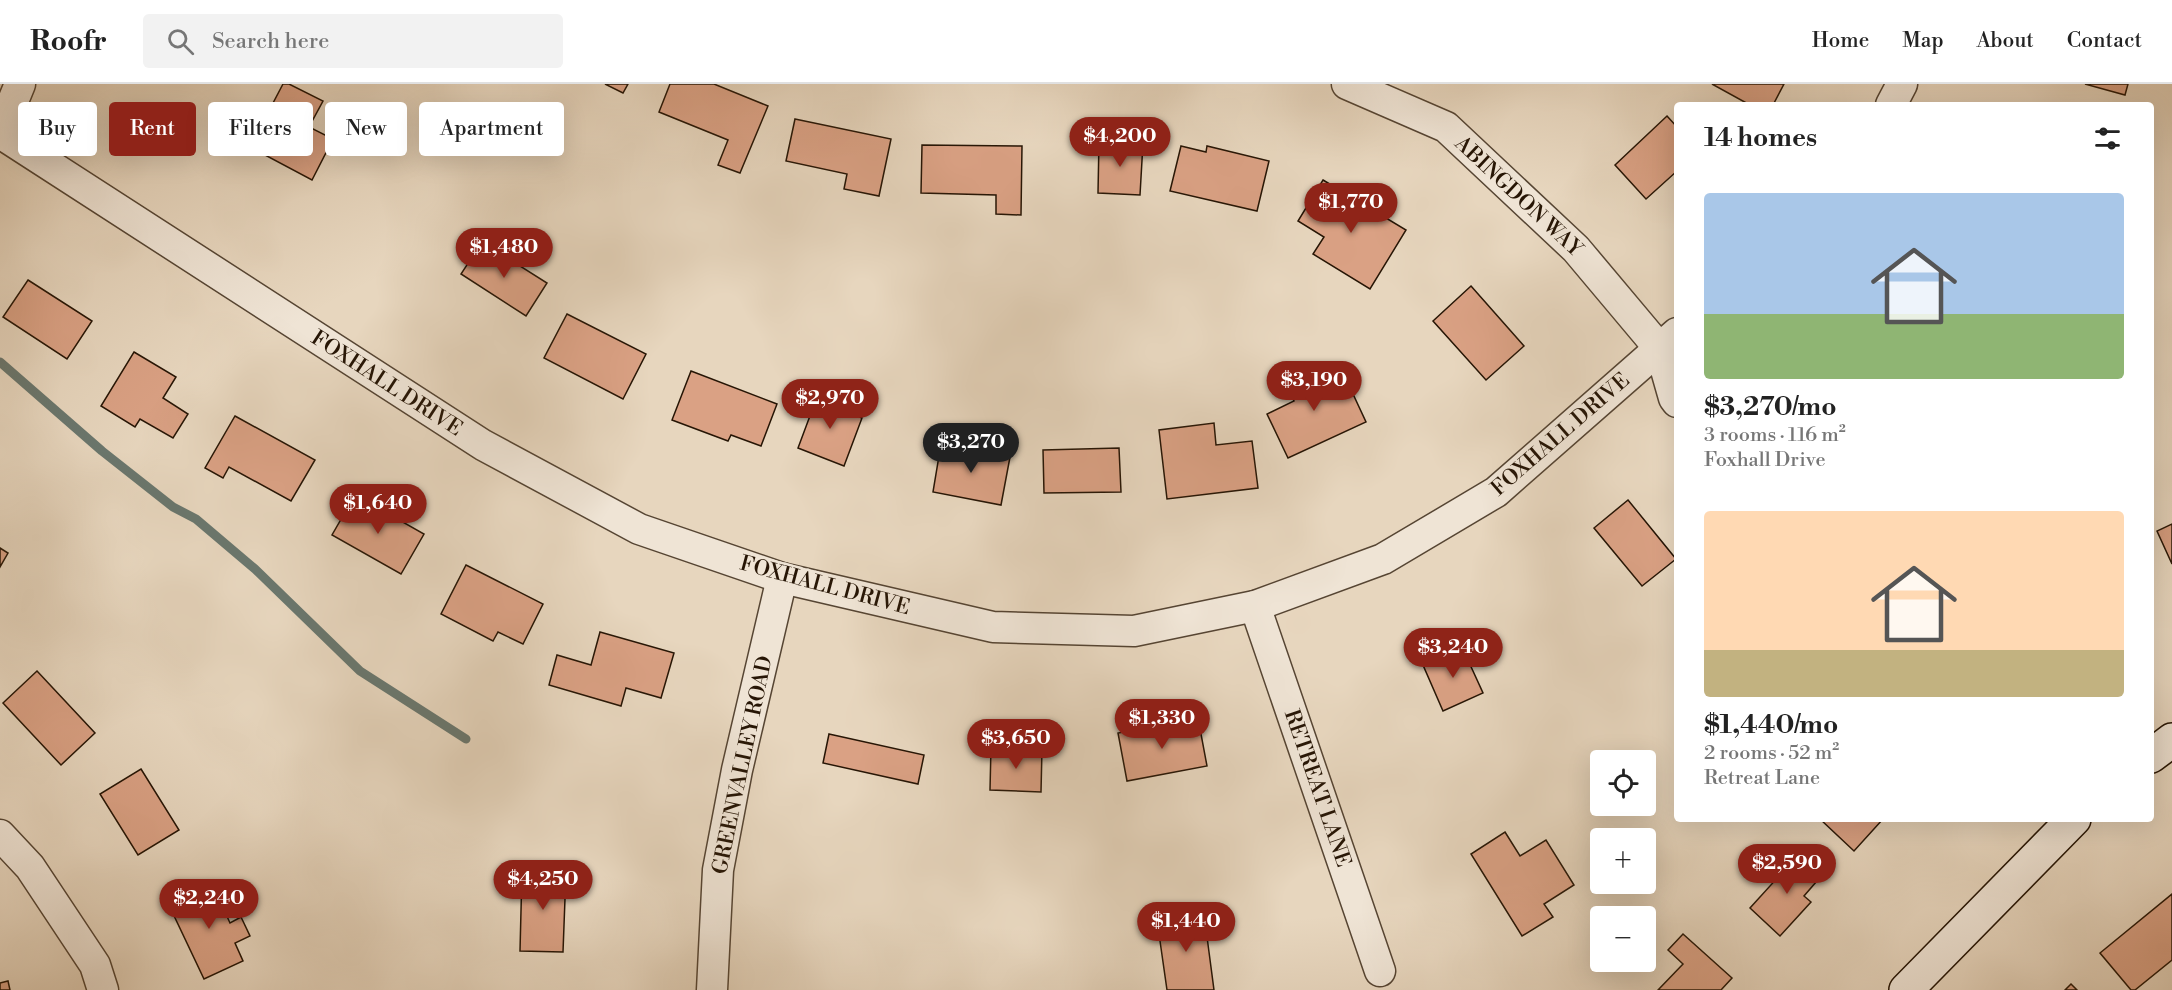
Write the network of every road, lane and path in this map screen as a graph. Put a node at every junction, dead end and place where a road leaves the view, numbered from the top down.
1 (20, 84) edge
2 (1347, 84) edge
3 (1902, 84) edge
4 (1893, 102) edge
5 (0, 133) edge
6 (1671, 344) edge
7 (1674, 398) edge
8 (782, 578) junction
9 (1256, 606) junction
10 (2172, 740) edge
11 (2154, 754) edge
12 (2061, 823) edge
13 (0, 836) edge
14 (1380, 971) dead end
15 (103, 990) edge
16 (712, 990) edge
17 (1906, 990) edge

1 - 5 street
2 - 6 street, ABINGDON WAY
3 - 4 street
5 - 8 street, FOXHALL DRIVE
6 - 7 street, ABINGDON WAY
6 - 9 street, FOXHALL DRIVE
8 - 9 street, FOXHALL DRIVE
8 - 16 street, GREENVALLEY ROAD
9 - 14 street, RETREAT LANE
10 - 11 street
12 - 17 street
13 - 15 street

